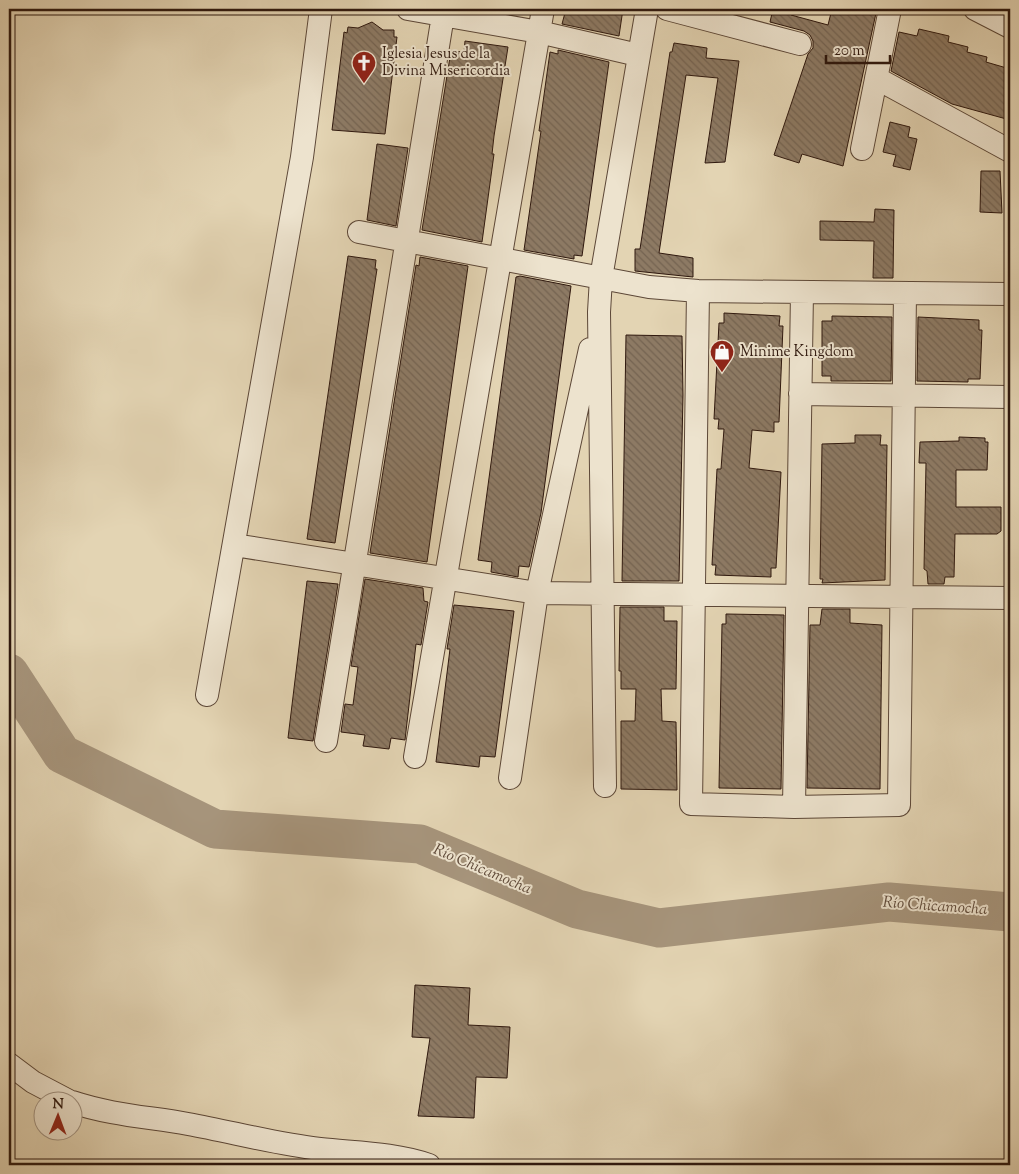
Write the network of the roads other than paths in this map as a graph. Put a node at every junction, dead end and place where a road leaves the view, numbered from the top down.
1 (321, 9) edge
2 (408, 9) edge
3 (543, 9) edge
4 (647, 9) edge
5 (668, 9) edge
6 (890, 9) edge
7 (975, 9) edge
8 (443, 12) edge
9 (1010, 26) edge
10 (539, 32) junction
11 (800, 44) dead end
12 (638, 55) junction
13 (876, 78) junction
14 (862, 149) dead end
15 (1010, 151) edge
16 (359, 232) dead end
17 (406, 241) junction
18 (500, 259) junction
19 (601, 278) junction
20 (698, 291) junction
21 (802, 292) junction
22 (905, 293) junction
23 (1010, 294) edge
24 (599, 312) junction
25 (800, 394) junction
26 (904, 396) junction
27 (1010, 397) edge
28 (234, 545) junction
29 (354, 564) junction
30 (446, 579) junction
31 (537, 593) junction
32 (602, 593) junction
33 (694, 594) junction
34 (797, 595) junction
35 (901, 597) junction
36 (1010, 598) edge
37 (207, 695) dead end
38 (326, 741) dead end
39 (416, 757) dead end
40 (510, 778) dead end
41 (605, 786) dead end
42 (794, 808) junction
43 (9, 1064) edge
44 (52, 1092) edge
45 (82, 1105) edge
46 (429, 1165) edge

1 - 28 street
2 - 8 street
3 - 10 street
4 - 12 street
5 - 11 street
6 - 13 street
7 - 9 street
8 - 10 street
8 - 17 street
10 - 12 street
10 - 18 street
12 - 19 street
13 - 14 street
13 - 15 street
16 - 17 street
17 - 18 street
17 - 29 street
18 - 19 street
18 - 30 street
19 - 20 street
19 - 24 street
20 - 21 street
20 - 33 street
21 - 22 street
21 - 25 street
22 - 23 street
22 - 26 street
24 - 31 street
24 - 32 street
25 - 26 street
25 - 34 street
26 - 27 street
26 - 35 street
28 - 29 street
28 - 37 street
29 - 30 street
29 - 38 street
30 - 31 street
30 - 39 street
31 - 32 street
31 - 40 street
32 - 33 street
32 - 41 street
33 - 34 street
33 - 42 street
34 - 35 street
34 - 42 street
35 - 36 street
35 - 42 street
43 - 44 street
45 - 46 street

